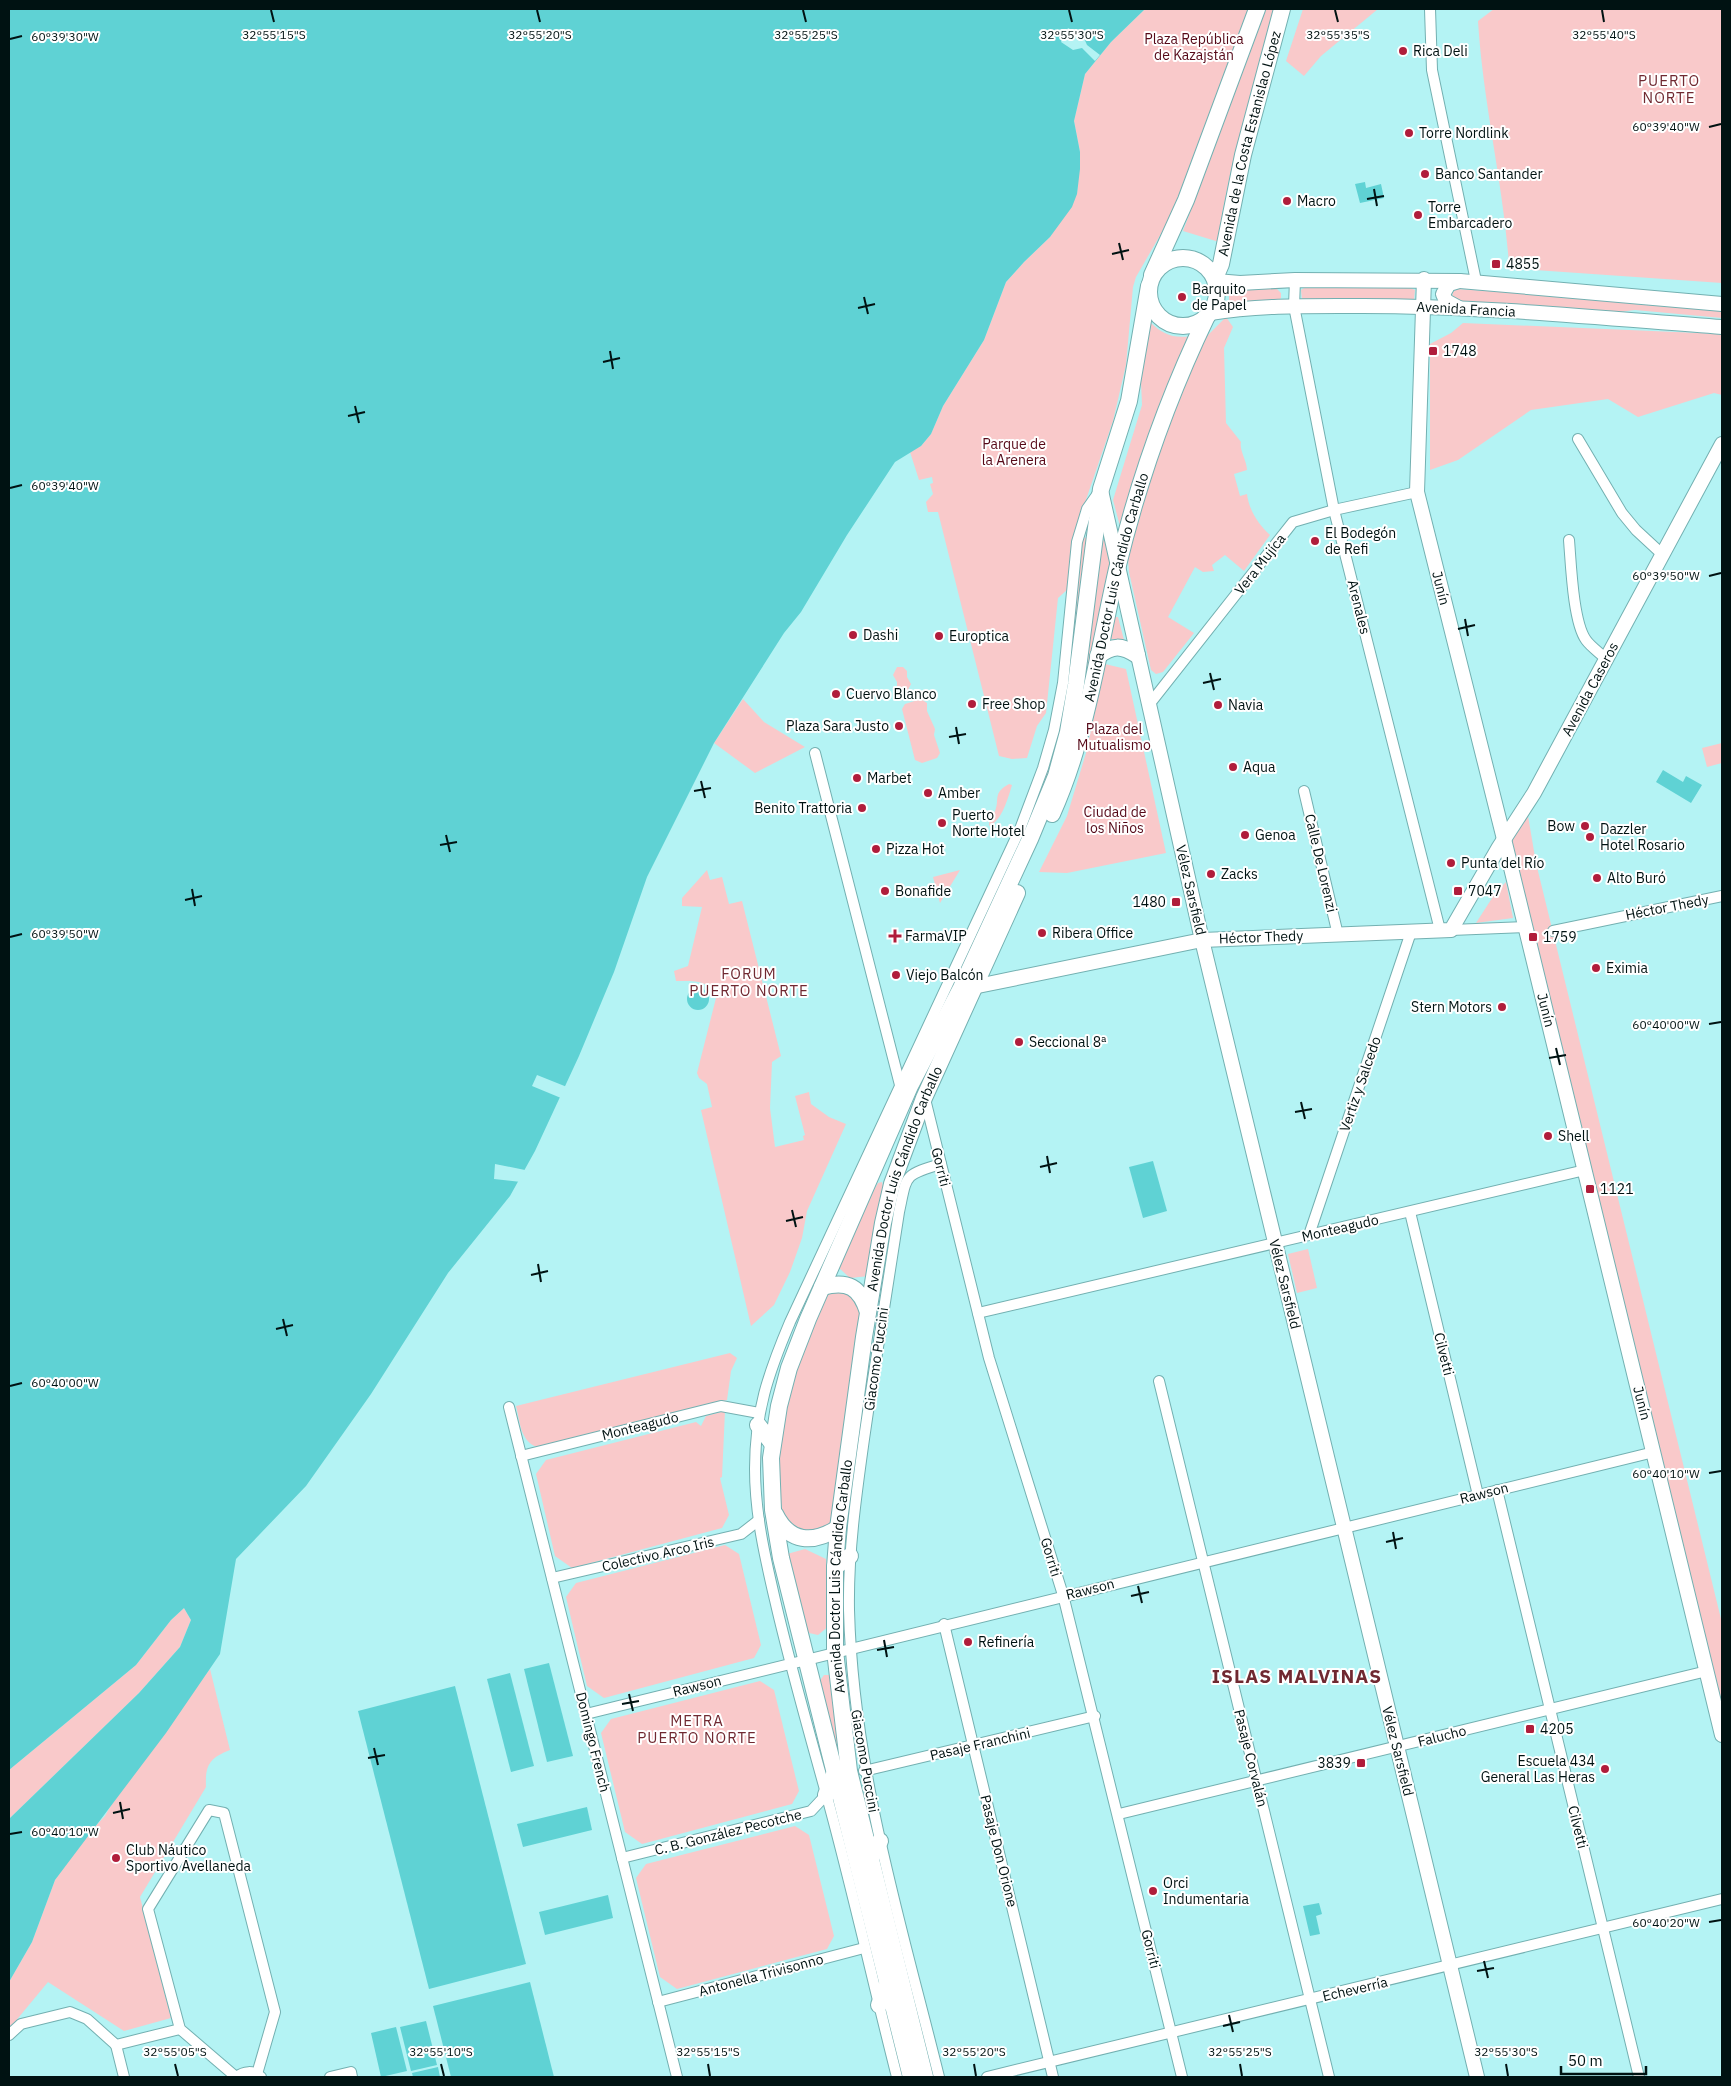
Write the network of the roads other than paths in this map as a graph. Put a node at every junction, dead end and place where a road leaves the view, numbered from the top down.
1 (1257, 9) edge
2 (1282, 9) edge
3 (1430, 9) edge
4 (1215, 279) junction
5 (1424, 279) junction
6 (1295, 280) junction
7 (1151, 281) junction
8 (1460, 281) junction
9 (1476, 281) junction
10 (1722, 304) edge
11 (1294, 306) junction
12 (1424, 306) junction
13 (1460, 308) junction
14 (1209, 315) junction
15 (1722, 327) edge
16 (1578, 439) dead end
17 (1722, 444) edge
18 (1101, 489) junction
19 (1417, 492) junction
20 (1334, 510) junction
21 (1569, 540) dead end
22 (1662, 555) junction
23 (1118, 567) junction
24 (1137, 655) junction
25 (1098, 656) junction
26 (1606, 659) junction
27 (1148, 706) junction
28 (815, 753) dead end
29 (1304, 791) dead end
30 (1501, 843) junction
31 (1722, 896) edge
32 (1526, 927) junction
33 (1445, 930) junction
34 (1553, 931) dead end
35 (1411, 932) junction
36 (1338, 934) junction
37 (1202, 940) junction
38 (976, 986) junction
39 (960, 990) junction
40 (942, 994) junction
41 (900, 1085) junction
42 (924, 1098) junction
43 (940, 1164) junction
44 (1585, 1170) junction
45 (1410, 1212) junction
46 (1309, 1235) junction
47 (1276, 1244) junction
48 (822, 1287) junction
49 (868, 1312) junction
50 (978, 1314) junction
51 (808, 1319) junction
52 (790, 1322) junction
53 (1159, 1381) dead end
54 (509, 1407) dead end
55 (759, 1419) junction
56 (772, 1443) junction
57 (1654, 1452) junction
58 (521, 1456) junction
59 (1497, 1490) junction
60 (1478, 1495) junction
61 (773, 1510) junction
62 (759, 1520) junction
63 (1344, 1527) junction
64 (838, 1528) junction
65 (850, 1556) junction
66 (1203, 1561) junction
67 (835, 1566) junction
68 (552, 1578) junction
69 (1063, 1595) junction
70 (944, 1624) junction
71 (843, 1649) junction
72 (807, 1658) junction
73 (790, 1662) junction
74 (1707, 1671) junction
75 (1550, 1709) junction
76 (586, 1714) junction
77 (1095, 1716) junction
78 (1722, 1735) edge
79 (973, 1745) junction
80 (1397, 1746) junction
81 (864, 1771) junction
82 (835, 1772) junction
83 (1257, 1781) junction
84 (826, 1794) junction
85 (1119, 1814) junction
86 (880, 1841) junction
87 (622, 1858) junction
88 (870, 1860) junction
89 (1722, 1899) edge
90 (1603, 1928) junction
91 (864, 1948) junction
92 (1450, 1966) junction
93 (888, 1983) junction
94 (1310, 2000) junction
95 (658, 2002) junction
96 (879, 2006) junction
97 (180, 2029) junction
98 (1172, 2033) junction
99 (9, 2034) edge
100 (116, 2045) junction
101 (1050, 2062) junction
102 (351, 2075) edge
103 (259, 2076) edge
104 (124, 2077) edge
105 (236, 2077) edge
106 (330, 2077) edge
107 (677, 2077) edge
108 (897, 2077) edge
109 (911, 2077) edge
110 (925, 2077) edge
111 (939, 2077) edge
112 (987, 2077) edge
113 (1054, 2077) edge
114 (1182, 2077) edge
115 (1329, 2077) edge
116 (1477, 2077) edge
117 (1639, 2077) edge

1 - 7 main road, Avenida de la Costa Estanislao López
2 - 4 main road, Avenida de la Costa Estanislao López
3 - 9 street
4 - 6 main road, Avenida Francia
4 - 7 main road
4 - 14 main road
5 - 6 main road, Avenida Francia
5 - 8 main road, Avenida Francia
5 - 12 main road, Junín
6 - 11 street, Arenales
7 - 14 main road
7 - 18 main road, Avenida Doctor Luis Cándido Carballo
8 - 9 main road, Avenida Francia
8 - 13 main road
9 - 10 main road, Avenida Francia
11 - 12 main road, Avenida Francia
11 - 14 main road, Avenida Francia
11 - 20 street, Arenales
12 - 13 main road, Avenida Francia
12 - 19 main road, Junín
13 - 15 main road, Avenida Francia
14 - 23 main road, Avenida Doctor Luis Cándido Carballo
16 - 22 street
17 - 22 main road, Avenida Caseros
18 - 23 main road, Vélez Sarsfield
18 - 39 main road, Avenida Doctor Luis Cándido Carballo
18 - 40 street, Avenida Doctor Luis Cándido Carballo
19 - 20 street, Vera Mujíca
19 - 30 main road, Junín
20 - 27 street, Vera Mujíca
20 - 33 street, Arenales
21 - 26 street
22 - 26 main road, Avenida Caseros
23 - 24 main road, Vélez Sarsfield
23 - 25 main road, Avenida Doctor Luis Cándido Carballo
24 - 25 main road
24 - 27 main road, Vélez Sarsfield
25 - 38 main road, Avenida Doctor Luis Cándido Carballo
26 - 30 main road, Avenida Caseros
27 - 37 main road, Vélez Sarsfield
28 - 41 street
29 - 36 street, Calle De Lorenzi
30 - 32 main road, Junín
30 - 33 main road, Avenida Caseros
31 - 34 street, Héctor Thedy
32 - 33 street, Héctor Thedy
32 - 44 main road, Junín
33 - 35 main road, Héctor Thedy
35 - 36 main road, Héctor Thedy
35 - 46 street, Vertiz y Salcedo
36 - 37 main road, Héctor Thedy
37 - 38 main road, Héctor Thedy
37 - 47 main road, Vélez Sarsfield
38 - 39 main road, Héctor Thedy
38 - 42 main road, Avenida Doctor Luis Cándido Carballo
39 - 40 street, Héctor Thedy
39 - 48 main road, Avenida Doctor Luis Cándido Carballo
40 - 41 street, Avenida Doctor Luis Cándido Carballo
41 - 52 street, Avenida Doctor Luis Cándido Carballo
42 - 43 street, Gorriti
42 - 49 main road, Avenida Doctor Luis Cándido Carballo
43 - 50 street, Gorriti
43 - 65 street, Giacomo Puccini
44 - 45 street, Monteagudo
44 - 57 main road, Junín
45 - 46 street, Monteagudo
45 - 60 street, Cilvetti
46 - 47 street, Monteagudo
47 - 50 street, Monteagudo
47 - 63 main road, Vélez Sarsfield
48 - 49 main road
48 - 51 main road, Avenida Doctor Luis Cándido Carballo
49 - 64 main road, Avenida Doctor Luis Cándido Carballo
50 - 69 street, Gorriti
51 - 52 main road
51 - 56 main road, Avenida Doctor Luis Cándido Carballo
52 - 55 street, Avenida Doctor Luis Cándido Carballo
53 - 66 street, Pasaje Corvalán
54 - 58 street, Domingo French
55 - 56 main road
55 - 58 street, Monteagudo
55 - 62 street, Avenida Doctor Luis Cándido Carballo
56 - 61 main road, Avenida Doctor Luis Cándido Carballo
57 - 59 street, Rawson
57 - 74 main road, Junín
58 - 68 street, Domingo French
59 - 60 street, Rawson
59 - 75 street, Cilvetti
60 - 63 street, Rawson
61 - 64 main road
61 - 72 main road, Avenida Doctor Luis Cándido Carballo
62 - 68 street, Colectivo Arco Iris
62 - 73 street, Avenida Doctor Luis Cándido Carballo
63 - 66 street, Rawson
63 - 80 main road, Vélez Sarsfield
64 - 67 main road, Avenida Doctor Luis Cándido Carballo
65 - 67 main road
65 - 71 street, Giacomo Puccini
66 - 69 street, Rawson
66 - 83 street, Pasaje Corvalán
67 - 71 main road, Avenida Doctor Luis Cándido Carballo
68 - 76 street, Domingo French
69 - 70 street, Rawson
69 - 77 street, Gorriti
70 - 71 street, Rawson
70 - 79 street, Pasaje Don Orione
71 - 72 street, Rawson
71 - 81 street, Giacomo Puccini
71 - 88 main road, Avenida Doctor Luis Cándido Carballo
72 - 73 street, Rawson
72 - 82 main road, Avenida Doctor Luis Cándido Carballo
73 - 76 street, Rawson
73 - 84 street, Avenida Doctor Luis Cándido Carballo
74 - 75 street, Falucho
74 - 78 main road, Junín
75 - 80 street, Falucho
75 - 90 street, Cilvetti
76 - 87 street, Domingo French
77 - 79 street, Pasaje Franchini
77 - 85 street, Gorriti
79 - 81 street, Pasaje Franchini
79 - 101 street, Pasaje Don Orione
80 - 83 street, Falucho
80 - 92 main road, Vélez Sarsfield
81 - 86 street, Giacomo Puccini
82 - 84 main road
82 - 93 main road, Avenida Doctor Luis Cándido Carballo
83 - 85 street, Falucho
83 - 94 street, Pasaje Corvalán
84 - 87 street, C. B. González Pecotche
84 - 91 street, Avenida Doctor Luis Cándido Carballo
85 - 98 street, Gorriti
86 - 88 main road
86 - 111 street, Giacomo Puccini
87 - 95 street, Domingo French
88 - 110 main road, Avenida Doctor Luis Cándido Carballo
89 - 90 street, Echeverría
90 - 92 street, Echeverría
90 - 117 street, Cilvetti
91 - 95 street, Antonella Trivisonno
91 - 96 street, Avenida Doctor Luis Cándido Carballo
92 - 94 street, Echeverría
92 - 116 main road, Vélez Sarsfield
93 - 96 main road
93 - 109 main road, Avenida Doctor Luis Cándido Carballo
94 - 98 street, Echeverría
94 - 115 street, Pasaje Corvalán
95 - 107 street, Domingo French
96 - 108 street, Avenida Doctor Luis Cándido Carballo
97 - 100 street
97 - 103 street
97 - 105 street
98 - 101 street, Echeverría
98 - 114 street, Gorriti
99 - 100 street
100 - 104 street
101 - 112 street, Echeverría
101 - 113 street, Pasaje Don Orione
102 - 106 street
103 - 105 street

